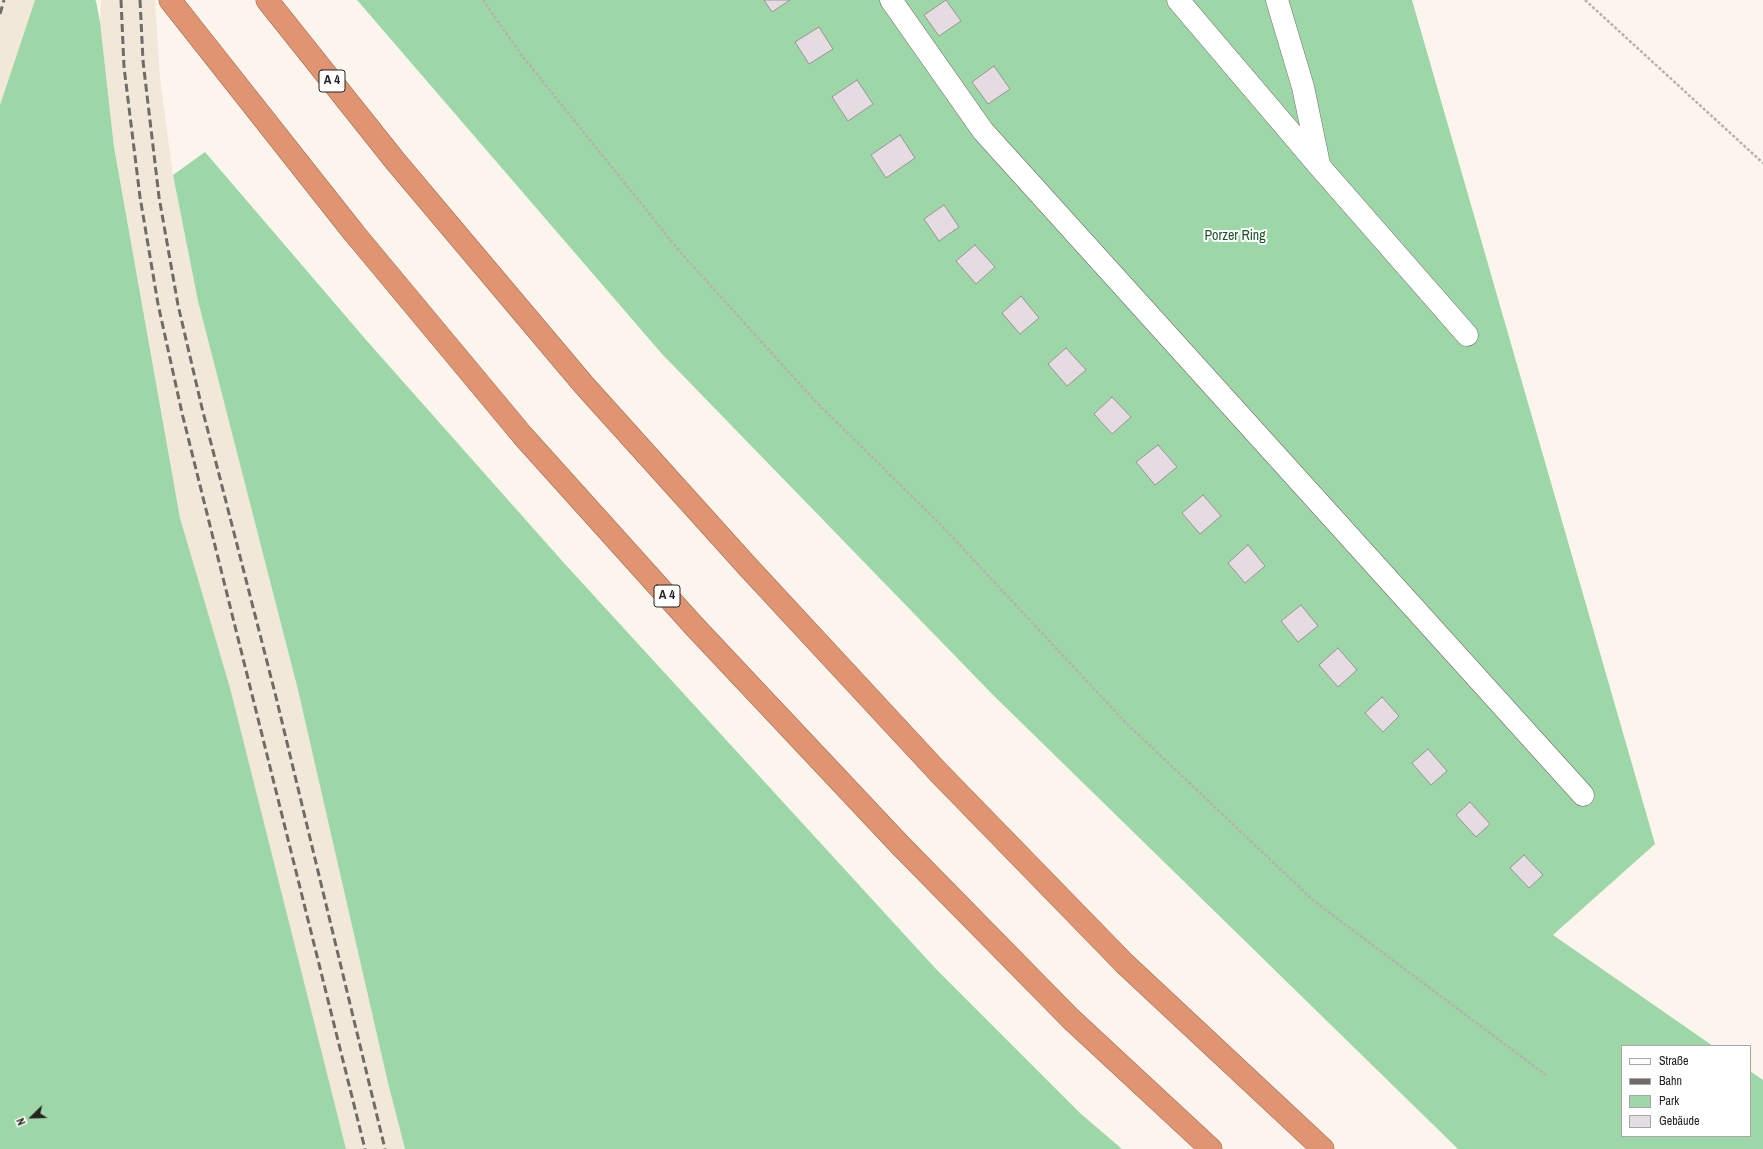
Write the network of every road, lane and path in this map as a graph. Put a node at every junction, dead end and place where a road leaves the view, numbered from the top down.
1 (170, 0) edge
2 (267, 0) edge
3 (483, 0) edge
4 (891, 0) edge
5 (1178, 0) edge
6 (1277, 0) edge
7 (1585, 0) edge
8 (1763, 163) edge
9 (1320, 167) junction
10 (1467, 335) dead end
11 (1583, 795) dead end
12 (1546, 1075) dead end
13 (1211, 1149) edge
14 (1323, 1149) edge

1 - 13 highway, A 4
2 - 14 highway, A 4
3 - 12 path
4 - 11 lane
5 - 9 lane
6 - 9 lane
7 - 8 path
9 - 10 lane

